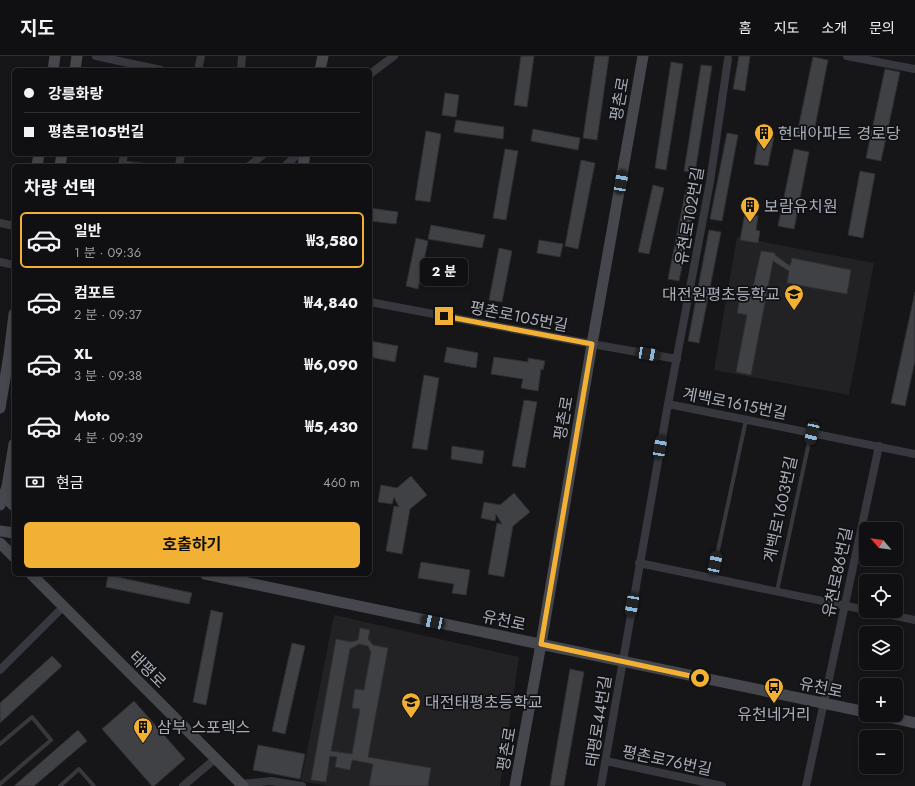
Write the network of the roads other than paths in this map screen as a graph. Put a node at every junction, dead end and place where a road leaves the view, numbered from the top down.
1 (55, 56) edge
2 (77, 56) edge
3 (96, 56) edge
4 (201, 56) edge
5 (242, 56) edge
6 (323, 56) edge
7 (394, 56) edge
8 (643, 56) edge
9 (847, 56) edge
10 (114, 58) edge
11 (728, 59) dead end
12 (138, 67) edge
13 (53, 68) edge
14 (75, 68) edge
15 (198, 68) edge
16 (241, 68) edge
17 (320, 68) edge
18 (915, 69) edge
19 (372, 72) edge
20 (262, 156) edge
21 (296, 156) edge
22 (252, 164) edge
23 (286, 164) edge
24 (0, 223) edge
25 (12, 226) edge
26 (0, 262) edge
27 (12, 265) edge
28 (372, 302) edge
29 (12, 324) edge
30 (592, 344) junction
31 (5, 357) edge
32 (676, 359) junction
33 (668, 404) junction
34 (0, 408) edge
35 (746, 420) junction
36 (812, 433) junction
37 (879, 446) junction
38 (915, 454) edge
39 (12, 456) edge
40 (7, 487) junction
41 (12, 504) edge
42 (0, 505) edge
43 (0, 531) edge
44 (12, 533) edge
45 (0, 543) edge
46 (12, 555) edge
47 (639, 563) junction
48 (33, 576) edge
49 (232, 577) edge
50 (712, 578) junction
51 (777, 591) junction
52 (844, 605) junction
53 (64, 607) junction
54 (859, 608) edge
55 (903, 617) edge
56 (915, 620) edge
57 (541, 644) junction
58 (622, 661) junction
59 (0, 670) edge
60 (824, 704) junction
61 (859, 711) edge
62 (903, 720) edge
63 (915, 723) edge
64 (0, 744) edge
65 (215, 759) junction
66 (606, 761) junction
67 (0, 784) edge
68 (241, 785) edge
69 (60, 786) edge
70 (94, 786) edge
71 (183, 786) edge
72 (302, 786) edge
73 (515, 786) edge
74 (601, 786) edge
75 (722, 786) edge
76 (806, 786) edge

1 - 13 main road
2 - 14 main road
3 - 10 street
4 - 15 street
5 - 16 street
6 - 17 main road
7 - 19 street
8 - 30 main road, 평촌로
9 - 18 street
10 - 12 street
11 - 32 street, 유천로102번길
20 - 22 street
21 - 23 street
24 - 25 street
26 - 27 street
28 - 30 street, 평촌로105번길
29 - 31 main road
30 - 32 street, 평촌로105번길
30 - 57 main road, 평촌로
31 - 34 main road
32 - 33 street, 유천로102번길
33 - 35 street, 계백로1615번길
33 - 47 street, 유천로102번길
35 - 36 street, 계백로1615번길
35 - 50 lane
36 - 37 street, 계백로1615번길
36 - 51 lane, 계백로1603번길
37 - 38 street, 계백로1615번길
37 - 52 street, 유천로86번길
39 - 40 main road
40 - 41 main road
40 - 42 main road
43 - 44 main road
45 - 46 main road
47 - 50 street
47 - 58 street, 유천로102번길
48 - 53 main road, 태평로
49 - 57 main road, 유천로
50 - 51 street
51 - 52 street
52 - 54 street
52 - 60 street, 유천로86번길
53 - 59 street
53 - 65 main road, 태평로
55 - 56 street
57 - 58 main road, 유천로
57 - 73 main road, 평촌로
58 - 60 main road, 유천로
58 - 66 street, 태평로44번길
60 - 61 main road, 유천로
60 - 76 street, 유천로86번길
62 - 63 main road
64 - 67 lane
65 - 68 main road, 태평로
65 - 71 street
66 - 74 street, 태평로44번길
66 - 75 street, 평촌로76번길
68 - 72 street
69 - 70 lane

